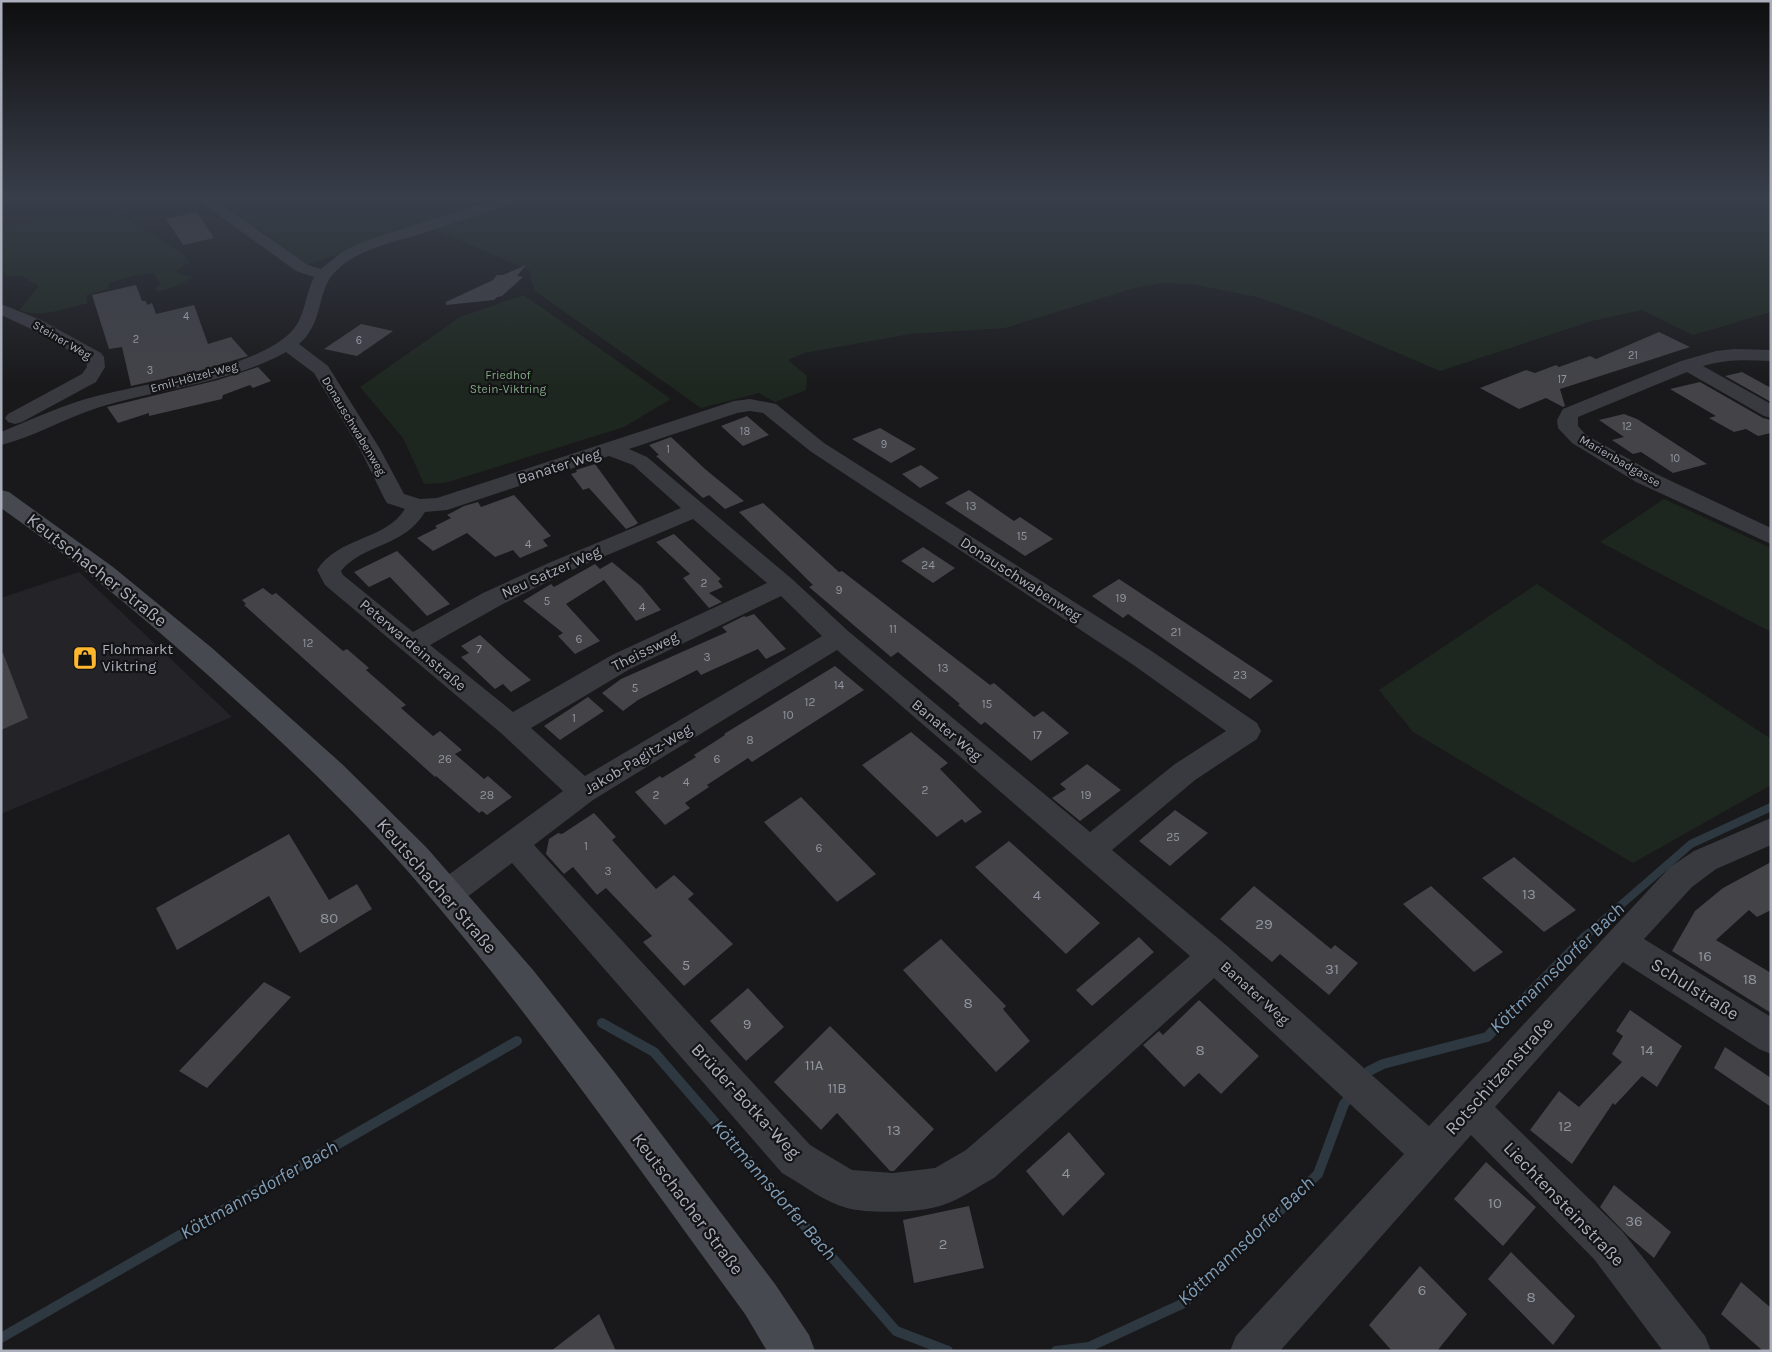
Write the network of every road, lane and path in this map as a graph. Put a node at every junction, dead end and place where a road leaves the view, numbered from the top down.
1 (291, 260) edge
2 (341, 260) edge
3 (323, 275) junction
4 (1, 309) edge
5 (288, 344) junction
6 (1771, 356) edge
7 (1688, 365) junction
8 (1771, 412) edge
9 (1, 425) edge
10 (1, 439) edge
11 (610, 449) junction
12 (1, 498) edge
13 (418, 506) junction
14 (695, 510) junction
15 (1771, 536) edge
16 (784, 585) junction
17 (839, 637) junction
18 (411, 644) junction
19 (511, 726) junction
20 (583, 792) junction
21 (1771, 832) edge
22 (513, 843) junction
23 (1089, 851) junction
24 (447, 894) junction
25 (1620, 942) junction
26 (1214, 956) junction
27 (1771, 1037) edge
28 (1470, 1108) junction
29 (1430, 1152) junction
30 (793, 1351) edge
31 (1251, 1351) edge
32 (1690, 1351) edge

1 - 3 street
2 - 3 street
3 - 5 street, Emil-Hölzel-Weg
4 - 9 street, Steiner Weg
5 - 10 street, Emil-Hölzel-Weg
5 - 13 street, Donauschwabenweg
6 - 7 street, Marienbadgasse
7 - 8 street
7 - 15 street, Marienbadgasse
11 - 13 street, Banater Weg
11 - 14 street, Banater Weg
11 - 23 street, Donauschwabenweg
12 - 24 main road, Keutschacher Straße
13 - 18 street, Peterwardeinstraße
14 - 16 street, Banater Weg
14 - 18 street, Neu Satzer Weg
16 - 17 street, Banater Weg
16 - 19 street, Theissweg
17 - 20 street, Jakob-Pagitz-Weg
17 - 23 street, Banater Weg
18 - 19 street, Peterwardeinstraße
19 - 20 street, Peterwardeinstraße
20 - 22 street, Jakob-Pagitz-Weg
21 - 25 street, Rotschitzenstraße
22 - 24 street, Jakob-Pagitz-Weg
22 - 26 street, Brüder-Botka-Weg
23 - 26 street, Banater Weg
24 - 30 main road, Keutschacher Straße
25 - 27 street, Schulstraße
25 - 28 street, Rotschitzenstraße
26 - 29 street, Banater Weg
28 - 29 street, Rotschitzenstraße
28 - 32 street, Liechtensteinstraße
29 - 31 street, Rotschitzenstraße

